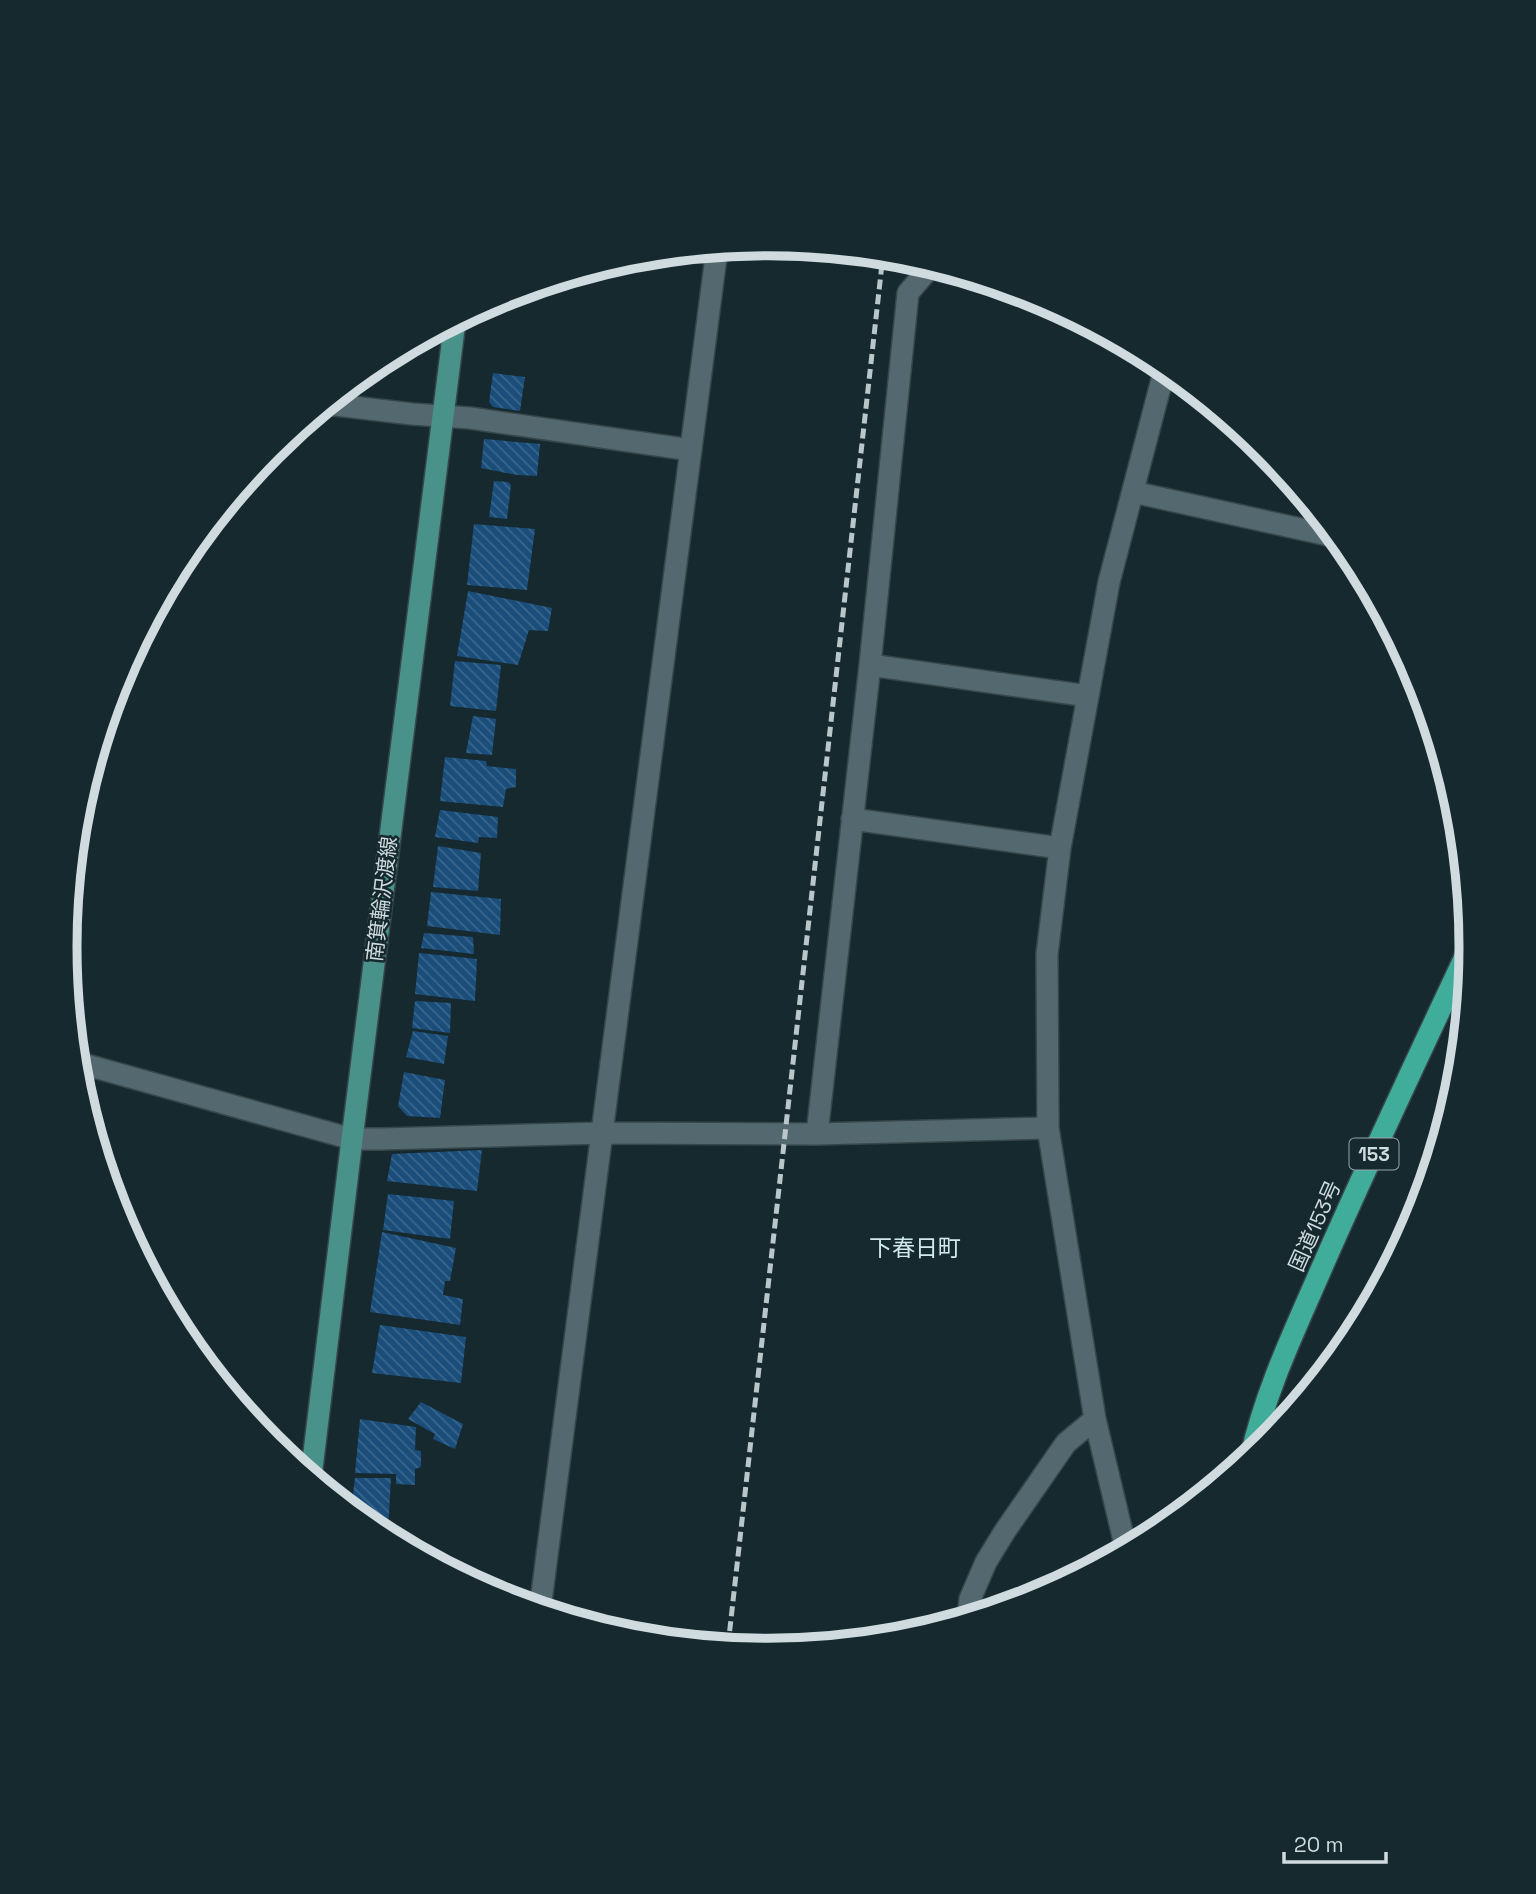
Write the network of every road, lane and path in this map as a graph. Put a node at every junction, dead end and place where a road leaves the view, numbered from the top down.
1 (716, 258) edge
2 (924, 274) edge
3 (454, 332) edge
4 (1163, 380) edge
5 (339, 405) edge
6 (444, 416) junction
7 (691, 450) junction
8 (1133, 492) junction
9 (1322, 534) edge
10 (870, 665) junction
11 (1088, 696) junction
12 (852, 819) junction
13 (1060, 848) junction
14 (1458, 971) edge
15 (87, 1065) edge
16 (1048, 1128) junction
17 (602, 1133) junction
18 (817, 1134) junction
19 (352, 1139) junction
20 (1095, 1419) junction
21 (1255, 1438) edge
22 (312, 1467) edge
23 (1124, 1539) edge
24 (541, 1599) edge
25 (969, 1607) edge

1 - 7 street
2 - 10 street
3 - 6 main road, 南箕輪沢渡線
4 - 8 street
5 - 6 street
6 - 7 street
6 - 19 main road, 南箕輪沢渡線
7 - 17 street
8 - 9 street
8 - 11 street
10 - 11 street
10 - 12 street
11 - 13 street
12 - 13 street
12 - 18 street
13 - 16 street
14 - 21 highway, 国道153号 / 153
15 - 19 street
16 - 18 street
16 - 20 street
17 - 18 street
17 - 19 street
17 - 24 street
19 - 22 main road, 南箕輪沢渡線
20 - 23 street
20 - 25 street

